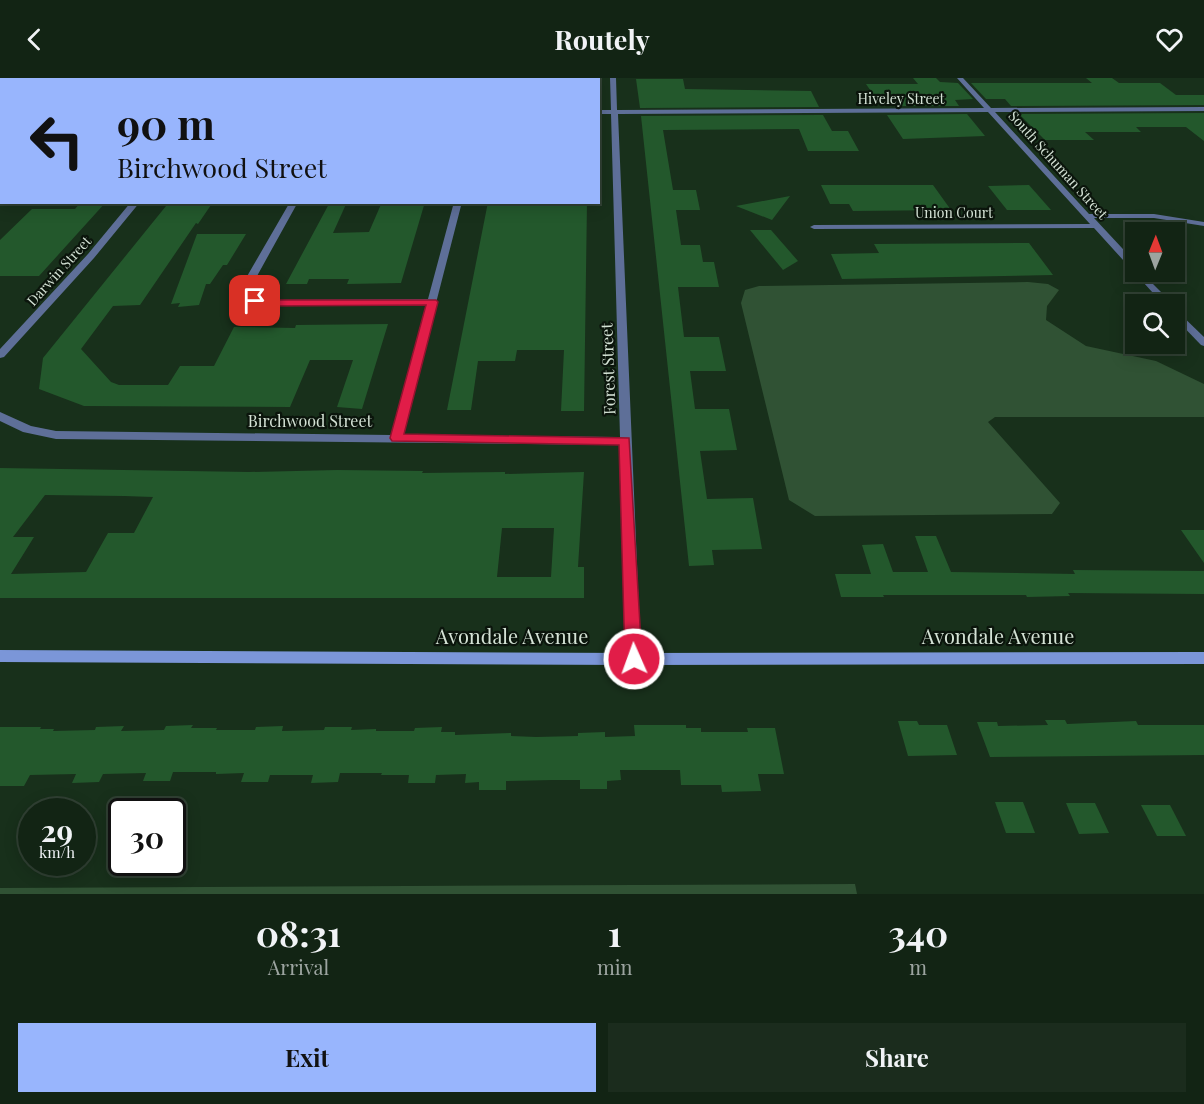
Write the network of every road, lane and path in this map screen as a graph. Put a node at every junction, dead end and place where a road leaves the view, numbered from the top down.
1 (613, 78) edge
2 (960, 78) edge
3 (1204, 109) edge
4 (989, 110) junction
5 (600, 112) edge
6 (615, 112) junction
7 (134, 204) edge
8 (293, 204) edge
9 (457, 204) edge
10 (1086, 216) junction
11 (1204, 224) edge
12 (1095, 226) junction
13 (814, 228) dead end
14 (1125, 258) edge
15 (1147, 282) edge
16 (1159, 294) edge
17 (432, 302) junction
18 (1185, 323) edge
19 (1203, 342) edge
20 (0, 355) edge
21 (0, 416) edge
22 (396, 438) junction
23 (625, 441) junction
24 (0, 656) edge
25 (1204, 658) edge
26 (634, 659) junction

1 - 6 street, Forest Street
2 - 4 street, South Schuman Street
3 - 4 street, Hiveley Street
4 - 6 street, Hiveley Street
4 - 10 street, South Schuman Street
5 - 6 street, Hiveley Street
6 - 23 street, Forest Street
7 - 20 street, Darwin Street
8 - 17 street
9 - 17 street
10 - 11 street
10 - 12 street, South Schuman Street
12 - 13 street, Union Court
12 - 14 street, South Schuman Street
15 - 16 street, South Schuman Street
17 - 22 street
18 - 19 street
21 - 22 street, Birchwood Street
22 - 23 street, Birchwood Street
23 - 26 street, Forest Street
24 - 26 street, Avondale Avenue
25 - 26 street, Avondale Avenue

